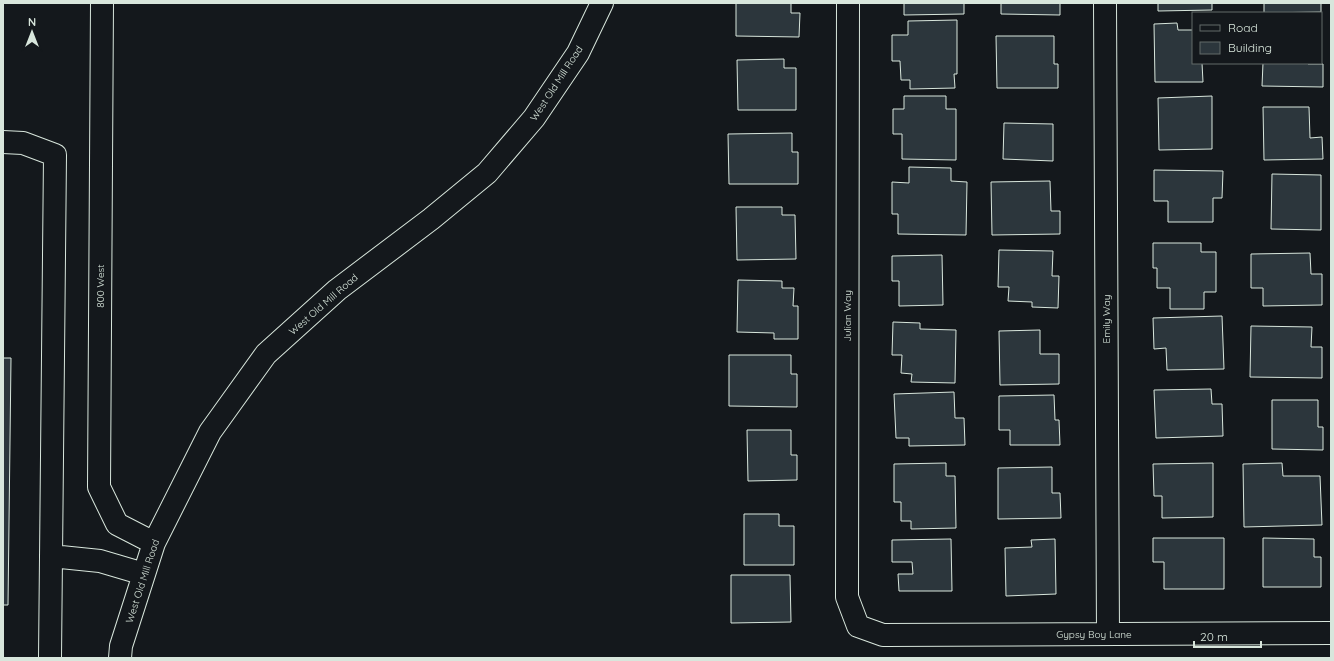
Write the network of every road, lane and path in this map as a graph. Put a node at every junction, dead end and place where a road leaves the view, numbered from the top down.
1 (102, 3) edge
2 (602, 3) edge
3 (848, 3) edge
4 (1105, 3) edge
5 (3, 142) edge
6 (154, 543) junction
7 (51, 556) junction
8 (144, 574) junction
9 (858, 626) joint
10 (1331, 633) edge
11 (1108, 634) junction
12 (50, 658) edge
13 (120, 658) edge

1 - 6 street, 800 West
2 - 6 street, West Old Mill Road
3 - 9 street, Julian Way
4 - 11 street, Emily Way
5 - 7 street
6 - 8 street, West Old Mill Road
7 - 8 street
7 - 12 street
8 - 13 street, West Old Mill Road
9 - 11 street, Gypsy Boy Lane
10 - 11 street, Gypsy Boy Lane

